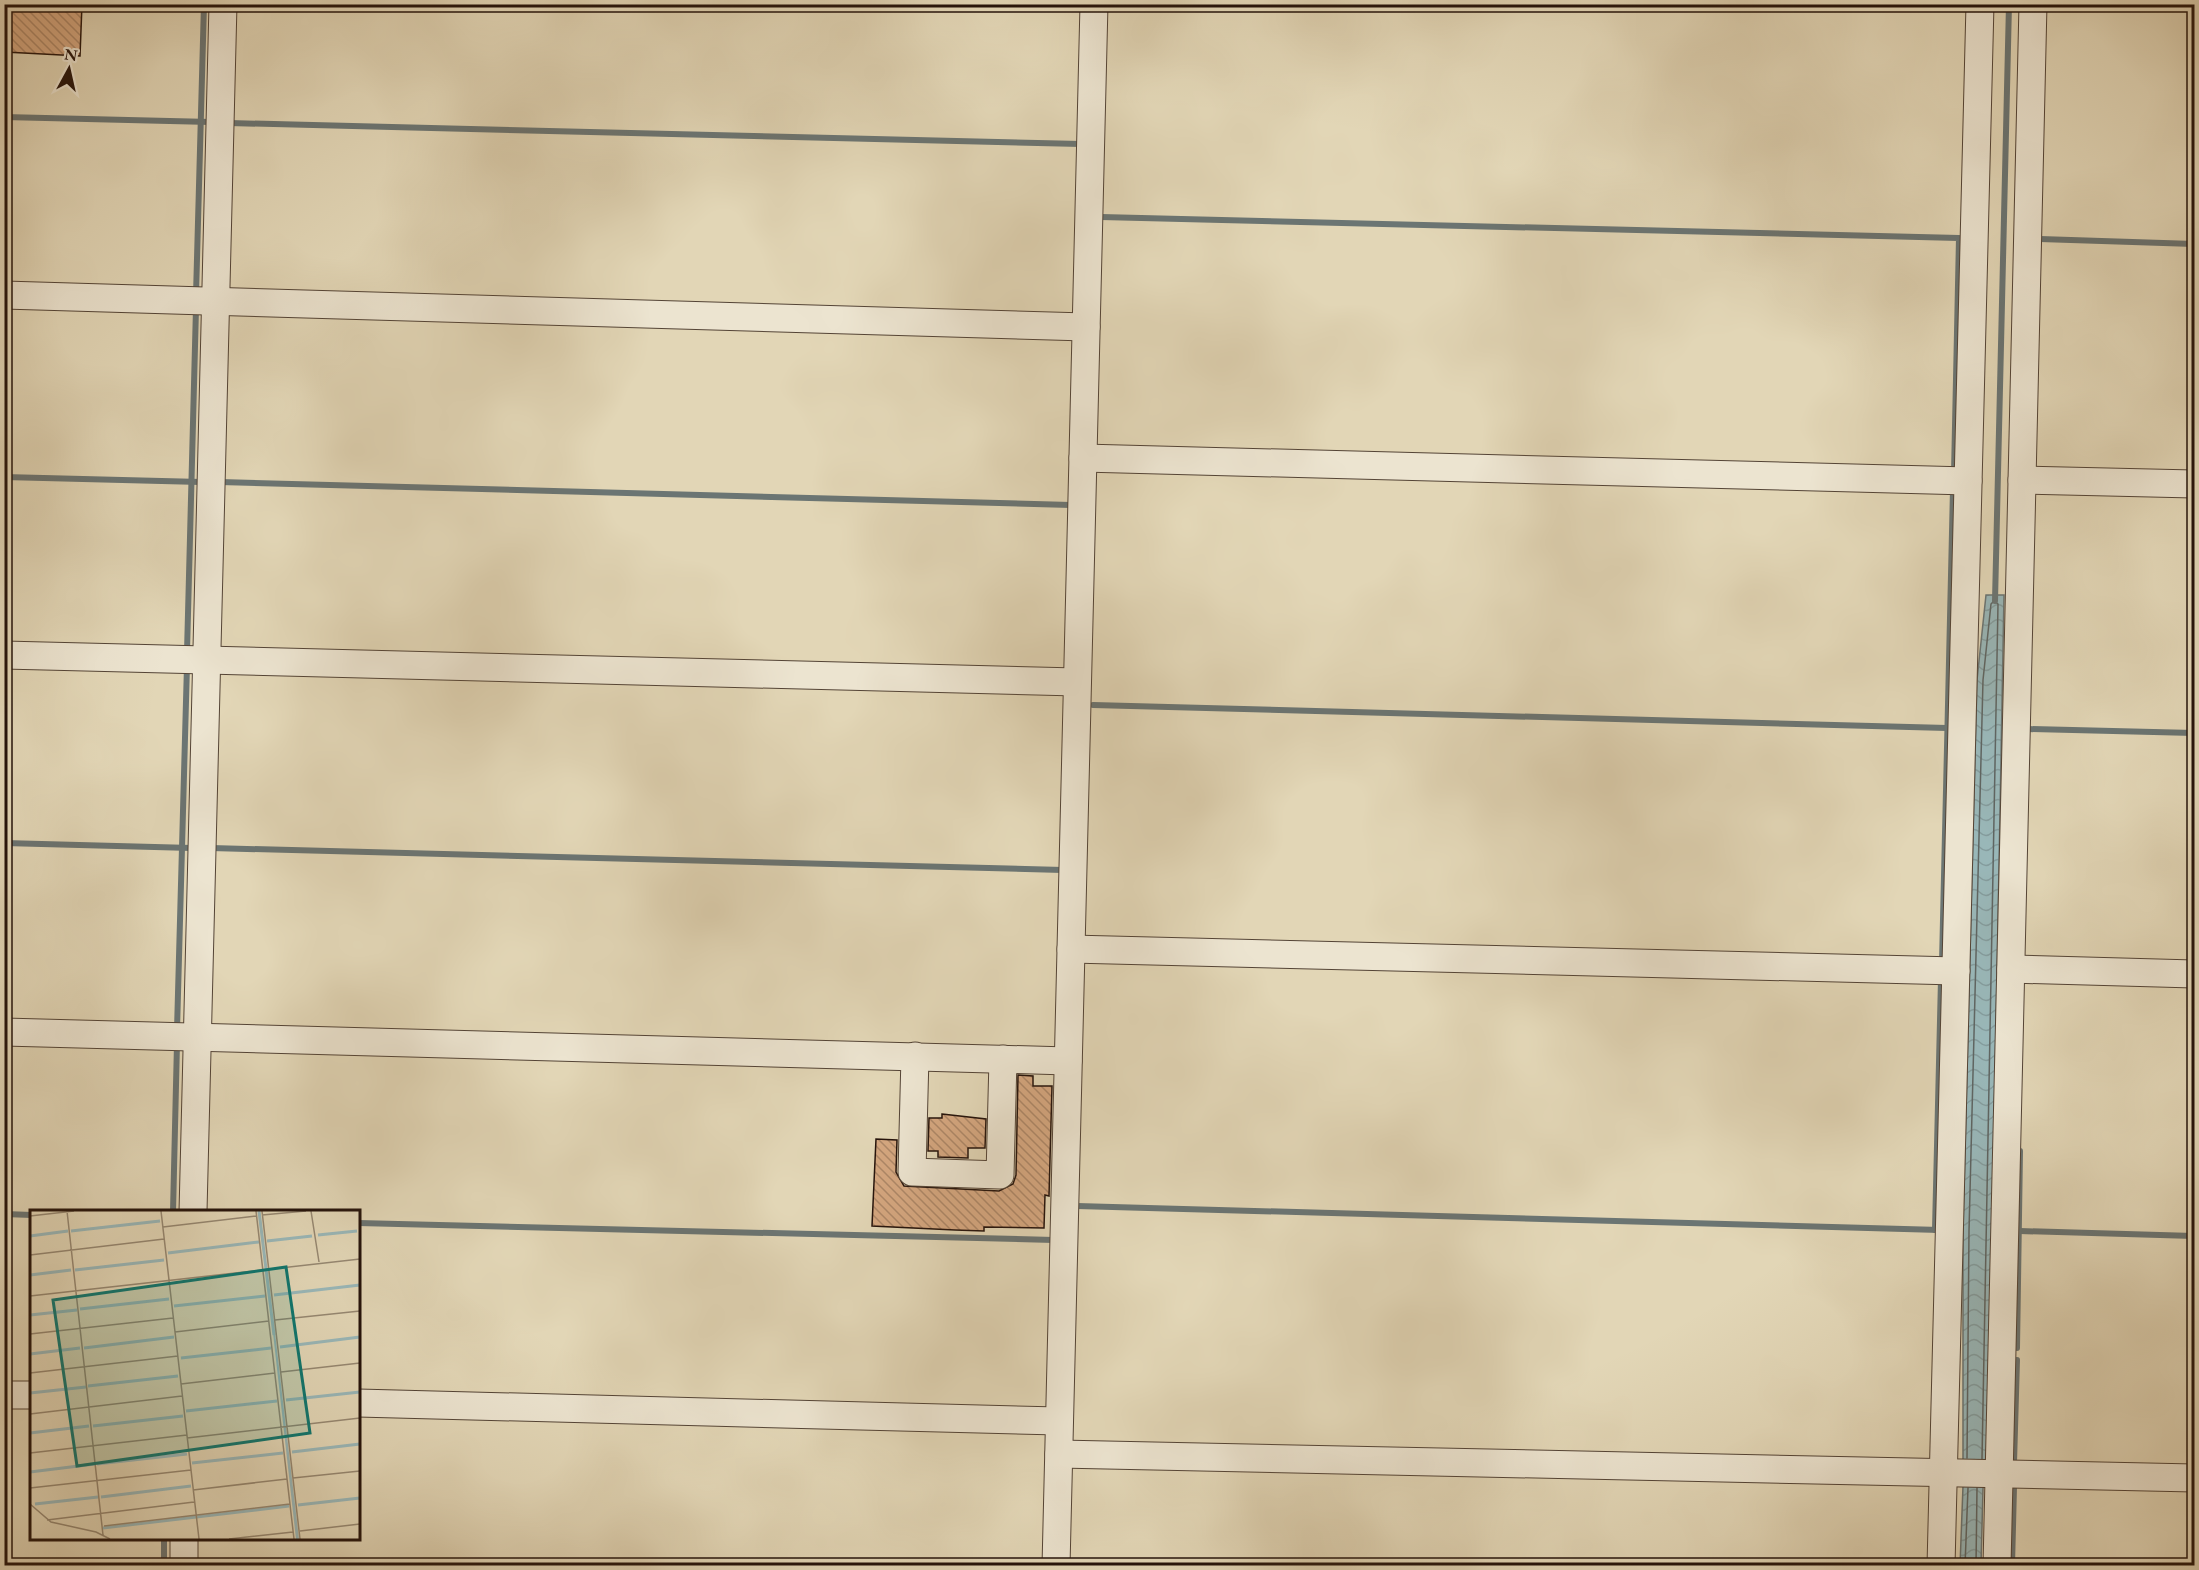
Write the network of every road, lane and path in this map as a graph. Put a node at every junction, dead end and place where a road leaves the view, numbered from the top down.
1 (223, 4) edge
2 (1094, 4) edge
3 (1980, 4) edge
4 (2032, 4) edge
5 (4, 295) edge
6 (203, 300) junction
7 (1086, 327) junction
8 (1083, 458) junction
9 (2022, 480) junction
10 (1968, 481) junction
11 (2194, 484) edge
12 (4, 655) edge
13 (194, 660) junction
14 (1077, 682) junction
15 (1071, 949) junction
16 (2011, 969) junction
17 (1956, 971) junction
18 (2194, 974) edge
19 (4, 1032) edge
20 (184, 1035) junction
21 (915, 1056) junction
22 (1003, 1059) junction
23 (1068, 1061) junction
24 (193, 1210) edge
25 (4, 1395) edge
26 (30, 1395) edge
27 (360, 1403) edge
28 (1059, 1421) junction
29 (1059, 1454) junction
30 (1950, 1472) junction
31 (1997, 1472) junction
32 (2194, 1478) edge
33 (184, 1540) edge
34 (184, 1566) edge
35 (1056, 1566) edge
36 (1941, 1566) edge
37 (1997, 1566) edge

1 - 6 street
2 - 7 street
3 - 10 street
4 - 9 street
5 - 6 street
6 - 7 street
6 - 13 street
7 - 8 street
8 - 10 street
8 - 14 street
9 - 11 street
9 - 16 street
10 - 17 street
12 - 13 street
13 - 14 street
13 - 20 street
14 - 15 street
15 - 17 street
15 - 23 street
16 - 18 street
16 - 31 street
17 - 30 street
19 - 20 street
20 - 21 street
20 - 24 street
21 - 22 street
21 - 22 street
22 - 23 street
23 - 28 street
25 - 26 street
27 - 28 street
28 - 29 street
29 - 30 street
29 - 35 street
30 - 31 street
30 - 36 street
31 - 32 street
31 - 37 street
33 - 34 street

